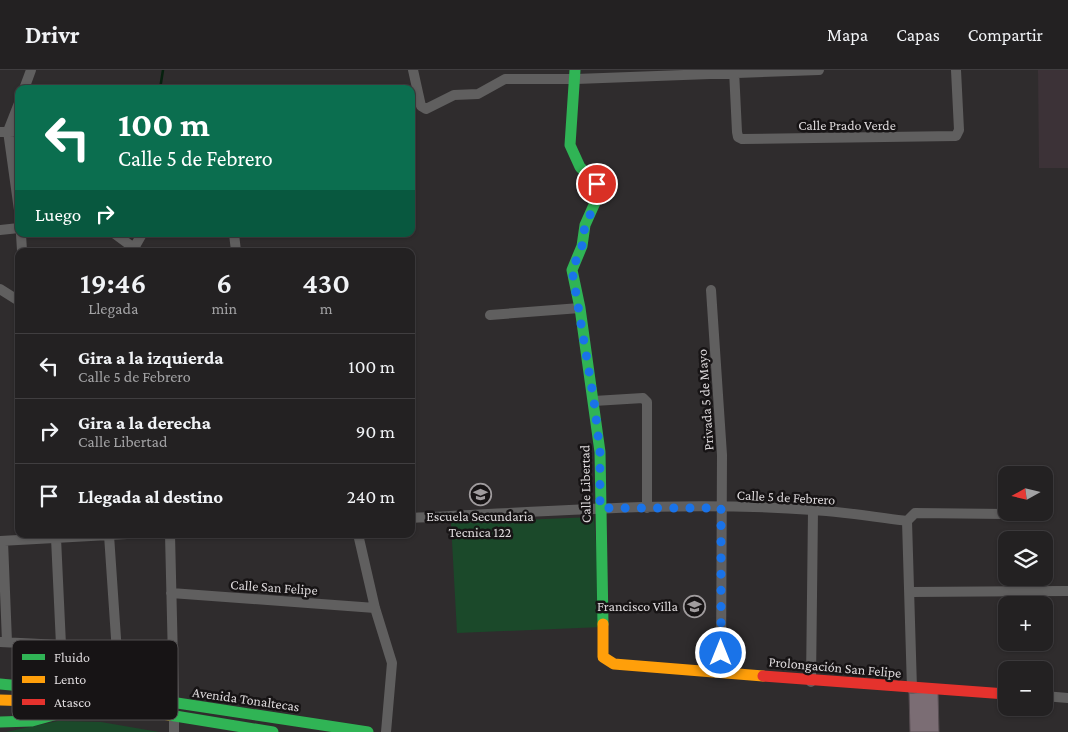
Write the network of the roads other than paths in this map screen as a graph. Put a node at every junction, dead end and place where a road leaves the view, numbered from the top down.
1 (31, 70) edge
2 (413, 70) edge
3 (819, 70) edge
4 (956, 70) edge
5 (734, 71) edge
6 (576, 75) edge
7 (25, 85) edge
8 (15, 114) edge
9 (9, 131) edge
10 (15, 152) edge
11 (15, 228) edge
12 (0, 230) edge
13 (119, 237) edge
14 (133, 248) edge
15 (0, 288) edge
16 (711, 290) dead end
17 (15, 298) edge
18 (580, 308) junction
19 (490, 315) dead end
20 (594, 401) junction
21 (600, 508) junction
22 (646, 508) junction
23 (721, 508) junction
24 (813, 510) junction
25 (998, 514) edge
26 (415, 518) edge
27 (907, 521) junction
28 (22, 538) edge
29 (56, 538) edge
30 (109, 538) edge
31 (170, 538) edge
32 (359, 538) edge
33 (2, 541) edge
34 (1068, 591) edge
35 (911, 592) junction
36 (171, 593) junction
37 (375, 608) junction
38 (62, 640) edge
39 (116, 640) edge
40 (172, 640) edge
41 (4, 642) edge
42 (603, 657) joint
43 (721, 671) junction
44 (811, 682) junction
45 (912, 690) junction
46 (998, 694) edge
47 (1053, 697) edge
48 (1068, 698) edge
49 (178, 704) edge
50 (178, 718) edge
51 (36, 720) edge
52 (0, 722) edge
53 (273, 732) edge
54 (368, 732) edge
55 (386, 732) edge

1 - 7 street
2 - 6 street
3 - 5 street
4 - 5 street, Calle Prado Verde
5 - 6 street
6 - 18 street, Calle Libertad
8 - 9 street
9 - 10 street
11 - 12 street
13 - 14 street
15 - 17 street
16 - 23 street, Privada 5 de Mayo
18 - 19 street
18 - 20 street, Calle Libertad
20 - 21 street, Calle Libertad
20 - 22 street
21 - 22 street, Calle 5 de Febrero
21 - 26 street, Calle 5 de Febrero
21 - 42 street, Calle Libertad
22 - 23 street, Calle 5 de Febrero
23 - 24 street, Calle 5 de Febrero
23 - 43 street, Privada 5 de Mayo
24 - 27 street, Calle 5 de Febrero
24 - 44 street
25 - 27 street, Calle 5 de Febrero
27 - 35 street
28 - 33 street
29 - 38 street
30 - 39 street
31 - 36 street
32 - 37 street
33 - 41 street
34 - 35 street
35 - 45 street
36 - 37 street, Calle San Felipe
36 - 40 street
37 - 55 street
42 - 43 street, Prolongación San Felipe
43 - 44 street, Prolongación San Felipe
44 - 45 street, Prolongación San Felipe
45 - 46 street, Prolongación San Felipe
47 - 48 street
49 - 54 street, Avenida Tonaltecas
50 - 53 street, Avenida Tonaltecas
51 - 52 street

